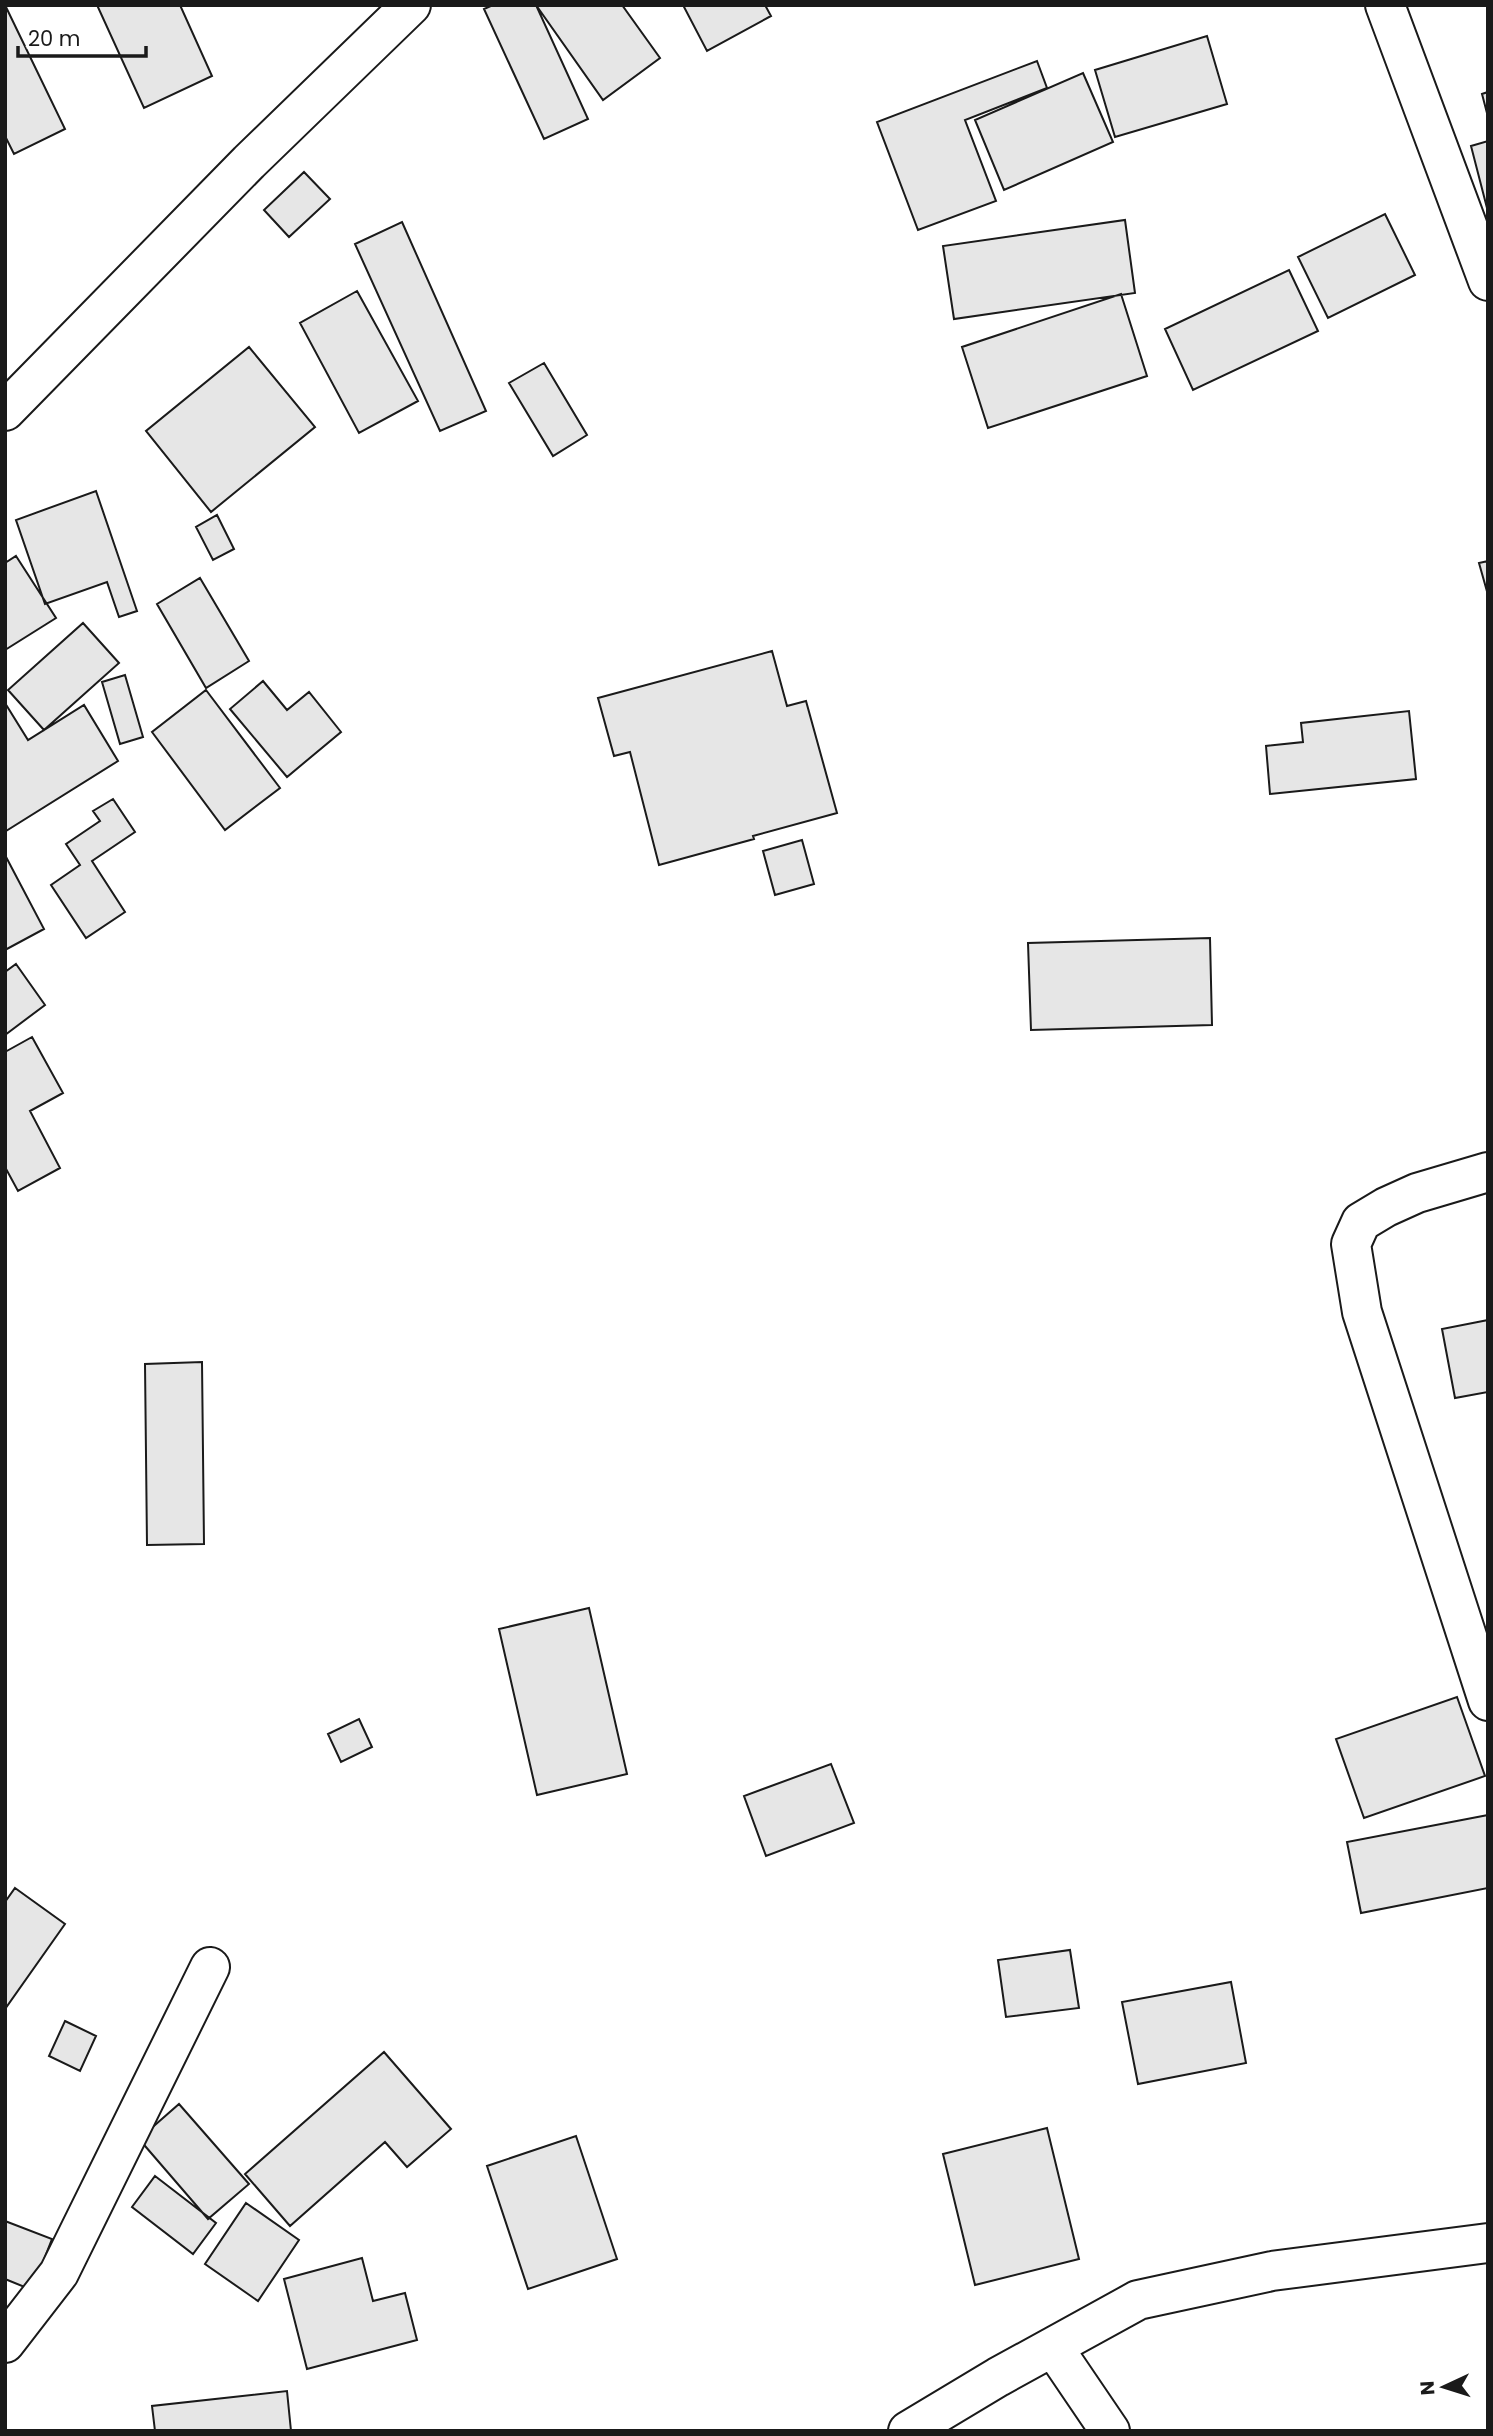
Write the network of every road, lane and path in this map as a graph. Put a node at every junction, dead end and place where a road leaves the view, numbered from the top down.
1 (411, 5) edge
2 (1385, 5) edge
3 (1488, 281) edge
4 (5, 411) edge
5 (1488, 1172) edge
6 (1488, 1701) edge
7 (211, 1967) dead end
8 (1488, 2243) edge
9 (5, 2343) edge
10 (1053, 2347) junction
11 (908, 2431) edge
12 (1110, 2431) edge

1 - 4 street
2 - 3 street
5 - 6 street
7 - 9 street
8 - 10 street
10 - 11 street
10 - 12 street

